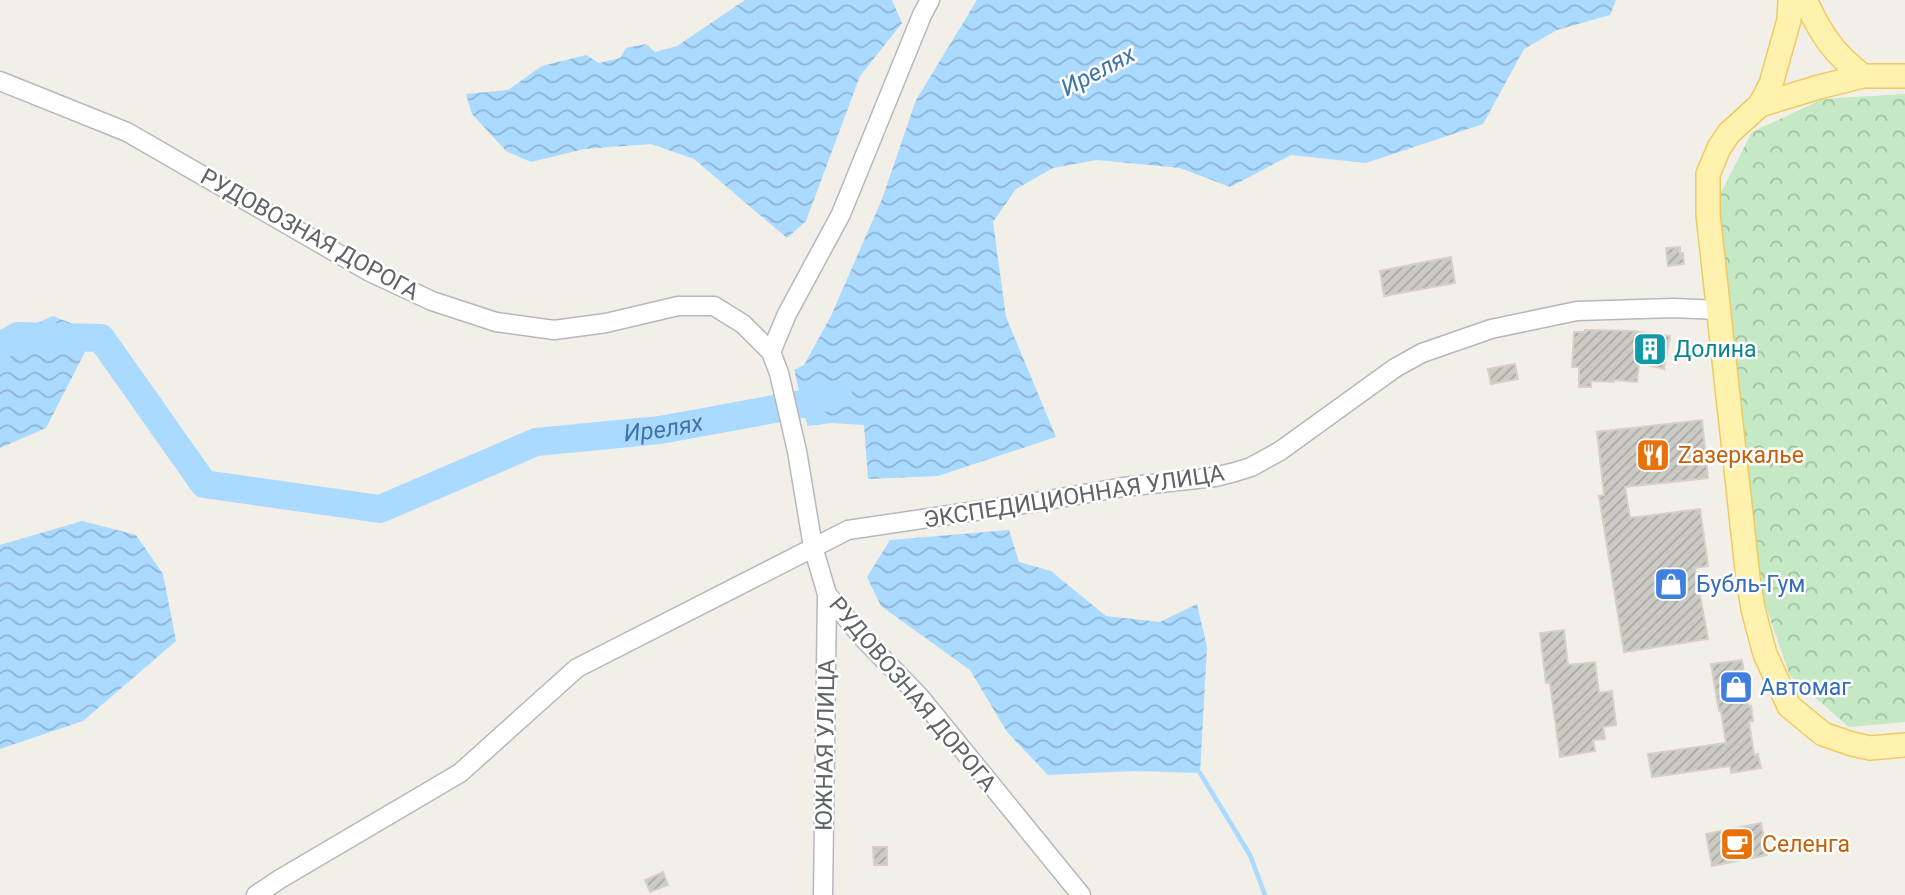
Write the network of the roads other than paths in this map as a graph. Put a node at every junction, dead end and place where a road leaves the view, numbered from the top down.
1 (930, 0) edge
2 (1790, 0) edge
3 (1805, 0) edge
4 (1863, 76) junction
5 (1905, 76) edge
6 (0, 81) edge
7 (1760, 105) junction
8 (1719, 310) junction
9 (771, 352) junction
10 (813, 547) junction
11 (827, 594) junction
12 (1905, 745) edge
13 (256, 895) edge
14 (823, 895) edge
15 (1081, 895) edge

1 - 9 street
2 - 7 main road
3 - 4 main road
4 - 5 main road
4 - 7 main road
6 - 9 street, РУДОВОЗНАЯ ДОРОГА
7 - 8 main road
8 - 10 street, ЭКСПЕДИЦИОННАЯ УЛИЦА
8 - 12 main road
9 - 10 street, РУДОВОЗНАЯ ДОРОГА
10 - 11 street, РУДОВОЗНАЯ ДОРОГА
10 - 13 street, ЭКСПЕДИЦИОННАЯ УЛИЦА
11 - 14 street, ЮЖНАЯ УЛИЦА
11 - 15 street, РУДОВОЗНАЯ ДОРОГА

